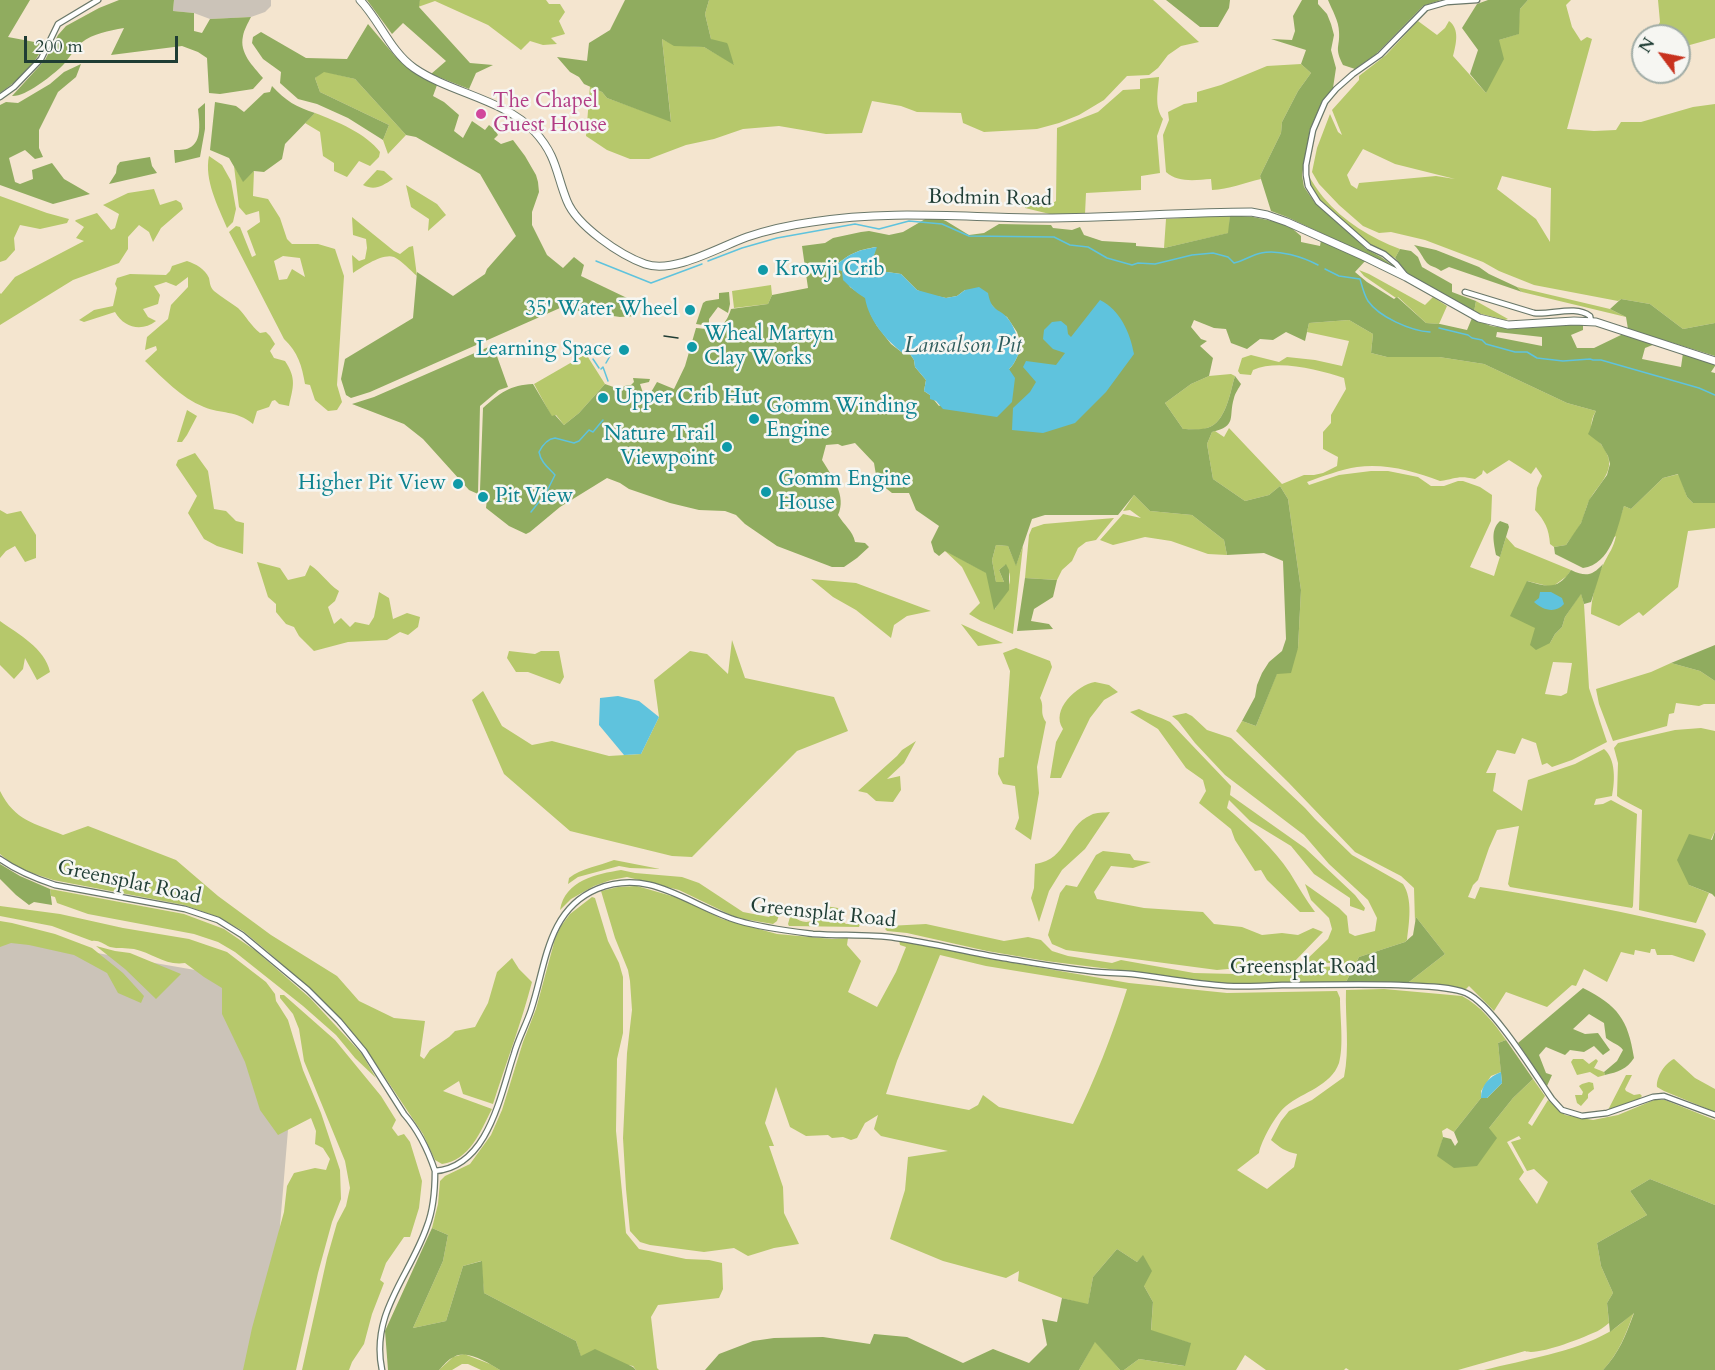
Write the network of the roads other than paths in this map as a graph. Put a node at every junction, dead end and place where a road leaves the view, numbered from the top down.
1 (98, 0) edge
2 (360, 0) edge
3 (1477, 0) edge
4 (0, 97) edge
5 (1406, 277) junction
6 (1465, 292) dead end
7 (1591, 321) junction
8 (1715, 361) edge
9 (0, 859) edge
10 (1715, 1115) edge
11 (435, 1171) junction
12 (382, 1370) edge

1 - 4 street
2 - 5 main road, Bodmin Road
3 - 5 street
5 - 7 main road, Bodmin Road
6 - 7 street
7 - 8 main road, Bodmin Road
9 - 11 street, Greensplat Road
10 - 11 street, Greensplat Road
11 - 12 street

